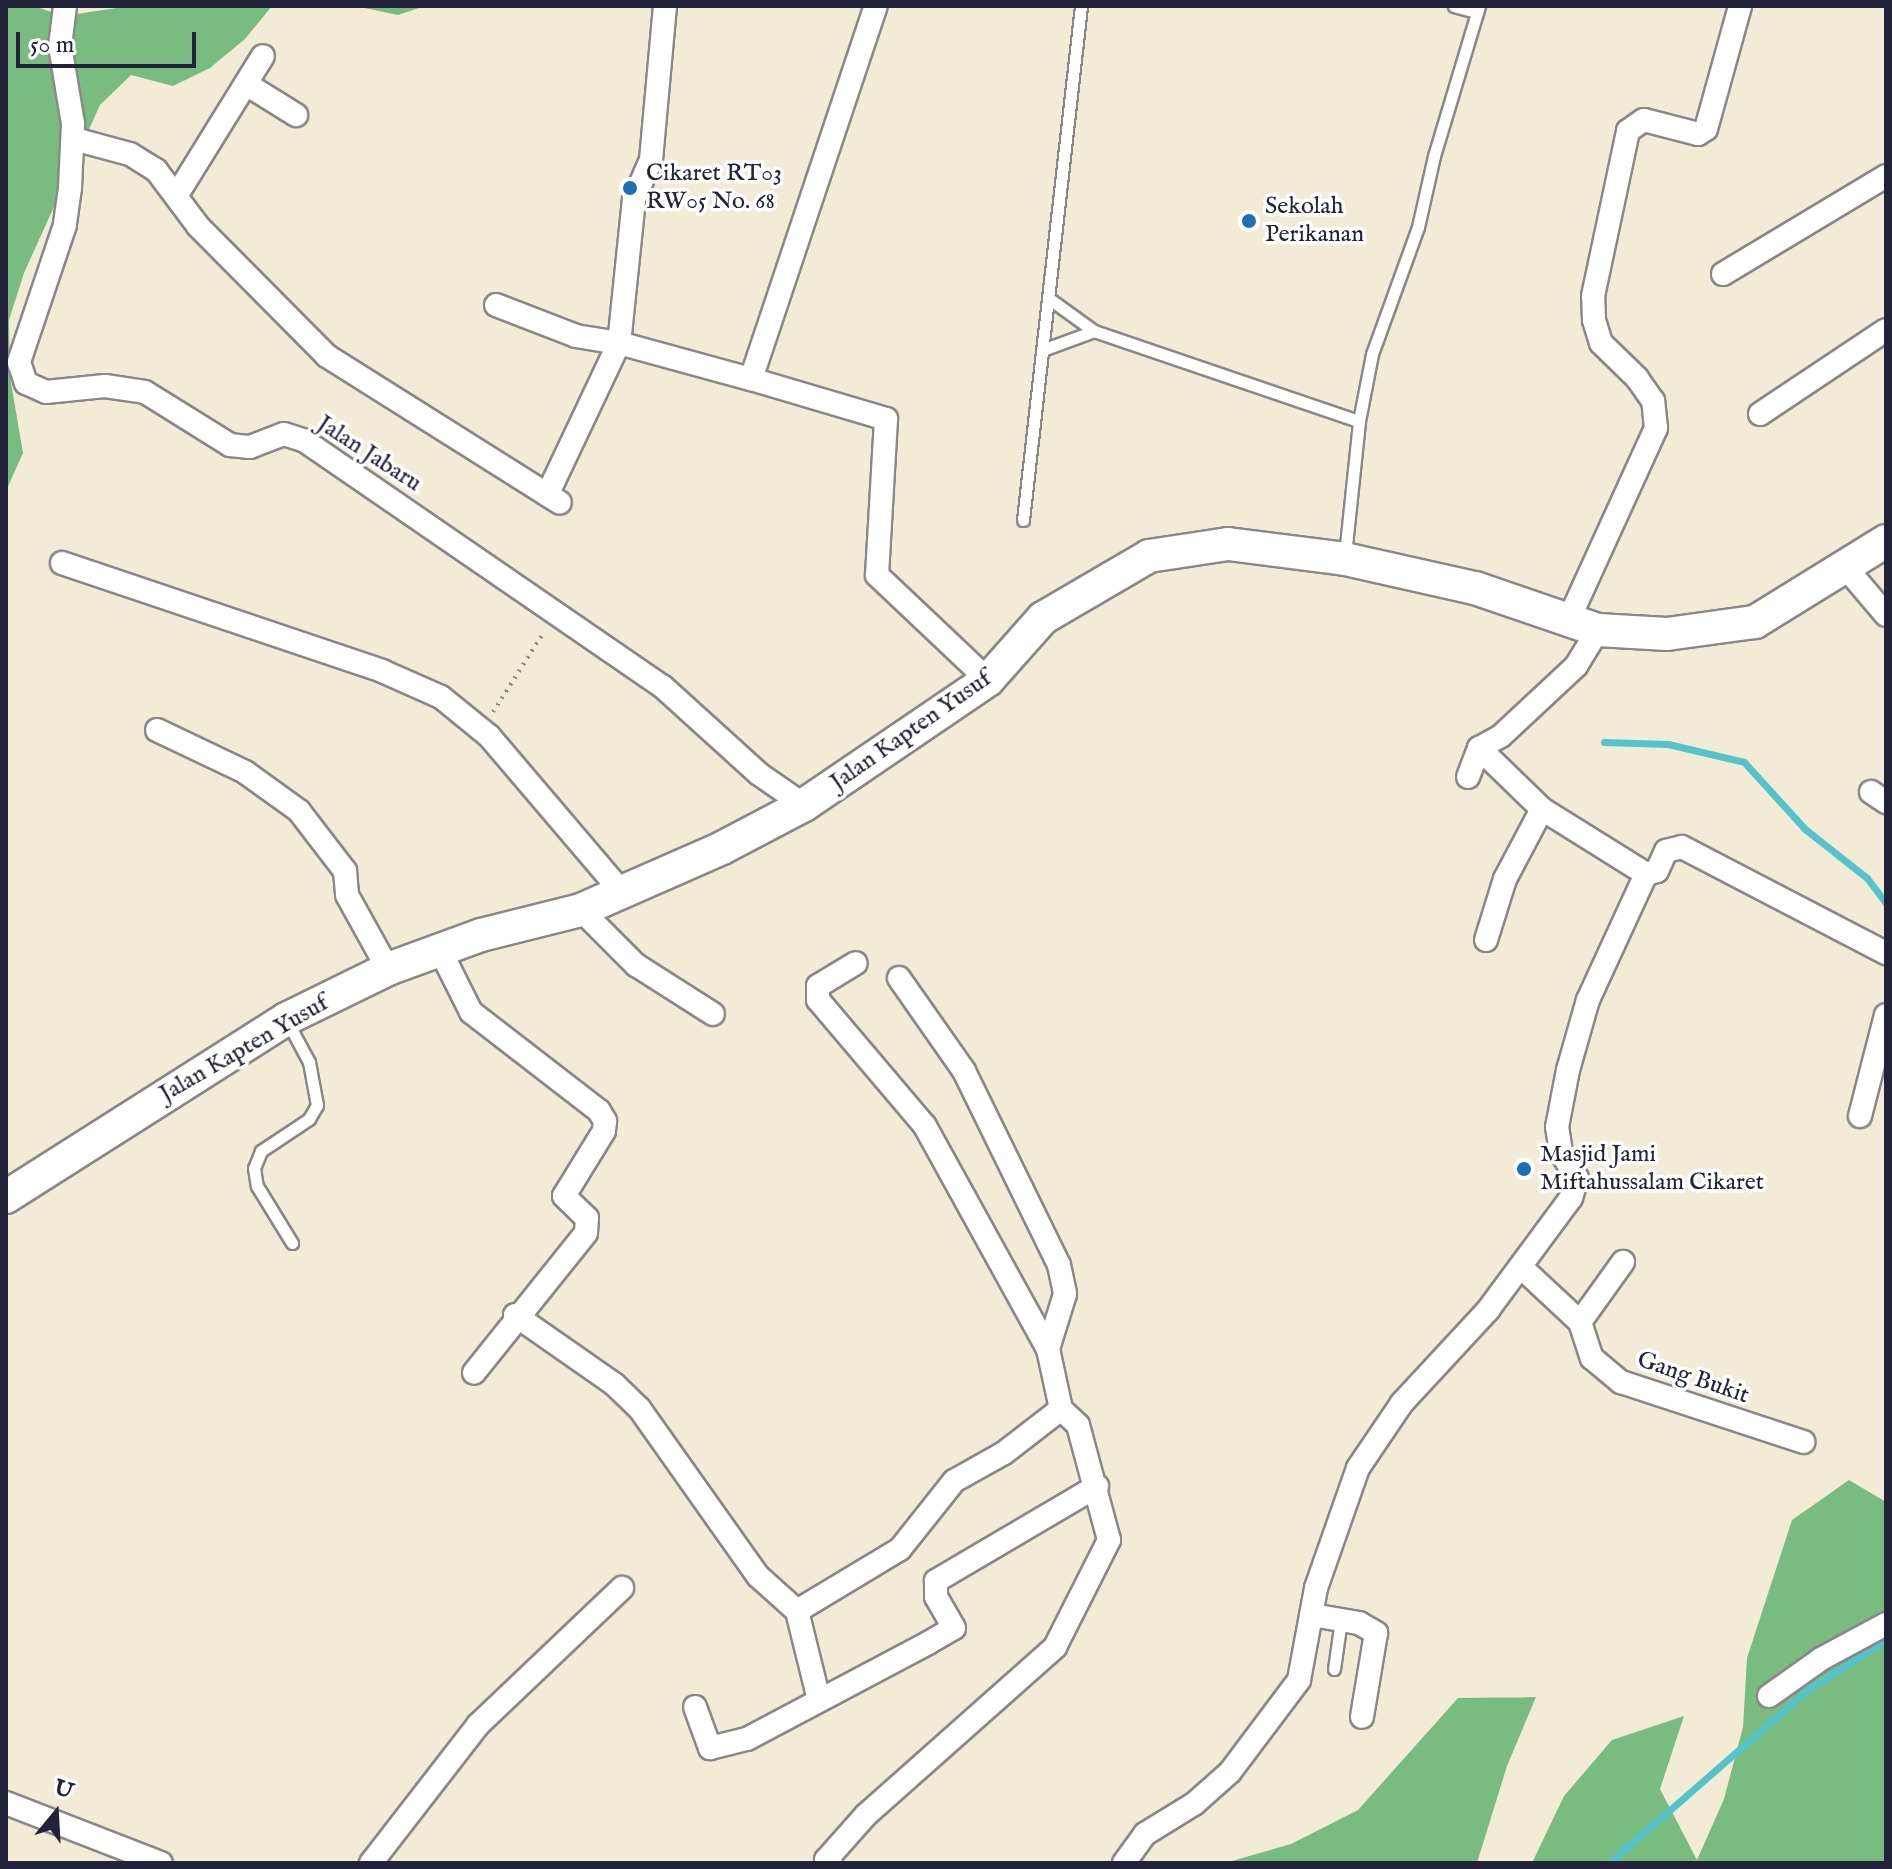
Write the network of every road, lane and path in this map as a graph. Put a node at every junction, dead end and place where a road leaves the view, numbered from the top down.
1 (65, 6) edge
2 (665, 6) edge
3 (876, 6) edge
4 (1081, 6) edge
5 (1454, 6) edge
6 (1740, 6) edge
7 (1478, 9) edge
8 (263, 56) dead end
9 (246, 84) junction
10 (296, 115) dead end
11 (74, 139) junction
12 (1886, 176) edge
13 (178, 193) junction
14 (1723, 274) dead end
15 (1051, 300) junction
16 (496, 305) dead end
17 (1886, 330) edge
18 (1094, 331) junction
19 (619, 343) junction
20 (1045, 349) junction
21 (751, 379) junction
22 (1760, 414) dead end
23 (1359, 421) junction
24 (1023, 520) dead end
25 (1886, 541) edge
26 (1345, 559) junction
27 (62, 563) dead end
28 (1847, 569) junction
29 (559, 615) junction
30 (1886, 615) edge
31 (1583, 625) junction
32 (988, 680) junction
33 (157, 730) dead end
34 (482, 730) junction
35 (1479, 748) junction
36 (1468, 777) dead end
37 (804, 805) junction
38 (1542, 809) junction
39 (1646, 874) junction
40 (622, 892) junction
41 (581, 910) junction
42 (1486, 940) dead end
43 (440, 950) junction
44 (1886, 953) edge
45 (856, 963) dead end
46 (388, 969) junction
47 (899, 978) dead end
48 (713, 1014) dead end
49 (1886, 1015) edge
50 (286, 1019) junction
51 (1860, 1116) dead end
52 (6, 1197) edge
53 (292, 1243) dead end
54 (1623, 1262) dead end
55 (1522, 1268) junction
56 (515, 1315) junction
57 (1580, 1322) junction
58 (1048, 1349) junction
59 (474, 1373) dead end
60 (1061, 1409) junction
61 (1803, 1442) dead end
62 (1097, 1486) junction
63 (622, 1588) dead end
64 (797, 1611) junction
65 (1312, 1615) junction
66 (1341, 1620) junction
67 (1886, 1624) edge
68 (1334, 1669) dead end
69 (1769, 1696) dead end
70 (819, 1700) junction
71 (695, 1707) dead end
72 (1362, 1717) dead end
73 (6, 1803) edge
74 (161, 1863) edge
75 (371, 1863) edge
76 (831, 1863) edge
77 (1124, 1863) edge

1 - 11 street, Jalan Jabaru
2 - 19 street
3 - 21 street
4 - 15 lane
5 - 7 lane
6 - 31 street
7 - 23 lane
8 - 9 street
9 - 10 street
9 - 13 street
11 - 13 street
11 - 29 street, Jalan Jabaru
12 - 14 street
13 - 19 street
15 - 18 lane
15 - 20 lane
16 - 19 street
17 - 22 street
18 - 20 lane
18 - 23 lane
19 - 21 street
20 - 24 lane
21 - 32 street
23 - 26 lane
25 - 28 main road, Jalan Kapten Yusuf
26 - 31 main road, Jalan Kapten Yusuf
26 - 32 main road, Jalan Kapten Yusuf
27 - 34 street
28 - 30 street
28 - 31 main road, Jalan Kapten Yusuf
29 - 34 path
29 - 37 street, Jalan Jabaru
31 - 35 street
32 - 37 main road, Jalan Kapten Yusuf
33 - 46 street
34 - 40 street
35 - 36 street
35 - 38 street
37 - 40 main road, Jalan Kapten Yusuf
38 - 39 street
38 - 42 street
39 - 44 street
39 - 55 street
40 - 41 main road, Jalan Kapten Yusuf
41 - 43 main road, Jalan Kapten Yusuf
41 - 48 street
43 - 46 main road, Jalan Kapten Yusuf
43 - 56 street
45 - 58 street
46 - 50 main road, Jalan Kapten Yusuf
47 - 58 street
49 - 51 street
50 - 52 main road, Jalan Kapten Yusuf
50 - 53 lane
54 - 57 street
55 - 57 street, Gang Bukit
55 - 65 street
56 - 59 street
56 - 64 street
57 - 61 street, Gang Bukit
58 - 60 street
60 - 62 street
60 - 64 street
62 - 70 street
62 - 76 street
63 - 75 street
64 - 70 street
65 - 66 street
65 - 77 street
66 - 68 lane
66 - 72 street
67 - 69 street
70 - 71 street
73 - 74 street

